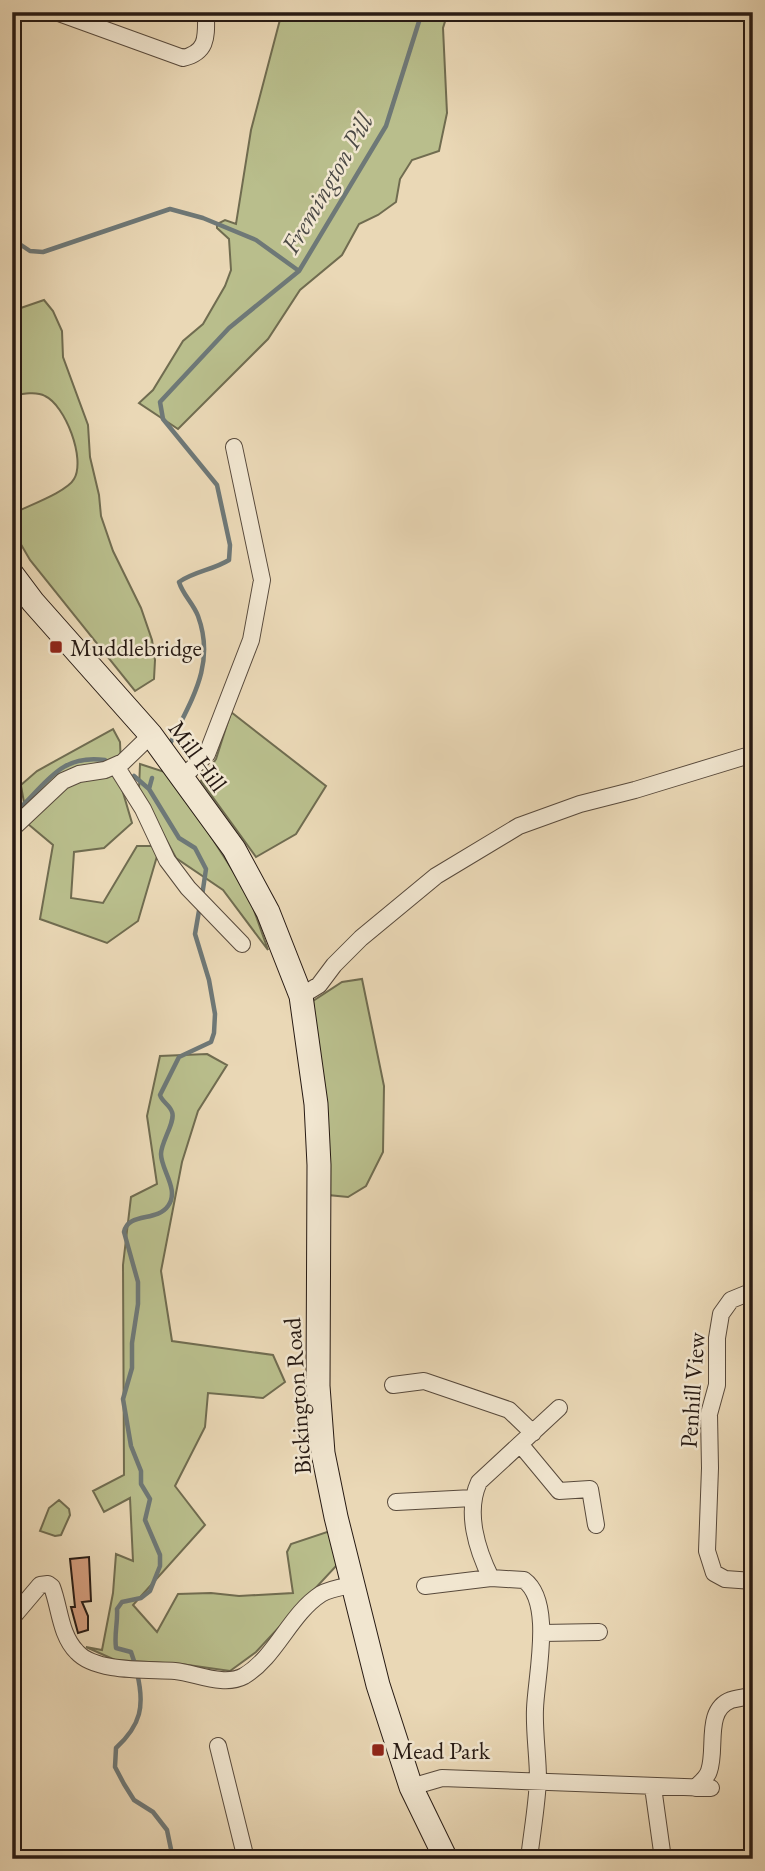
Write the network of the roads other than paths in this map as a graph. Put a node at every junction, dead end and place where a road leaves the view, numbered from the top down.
1 (56, 12) edge
2 (206, 12) edge
3 (234, 447) dead end
4 (12, 574) edge
5 (151, 735) junction
6 (753, 754) edge
7 (116, 766) junction
8 (182, 778) junction
9 (12, 829) edge
10 (242, 944) dead end
11 (301, 996) junction
12 (753, 1291) edge
13 (393, 1385) dead end
14 (559, 1408) dead end
15 (533, 1433) junction
16 (520, 1444) junction
17 (473, 1498) junction
18 (396, 1502) dead end
19 (596, 1525) dead end
20 (491, 1578) junction
21 (753, 1581) edge
22 (352, 1585) junction
23 (425, 1586) dead end
24 (12, 1618) edge
25 (599, 1632) dead end
26 (542, 1633) junction
27 (753, 1696) edge
28 (216, 1741) dead end
29 (538, 1780) junction
30 (411, 1787) junction
31 (653, 1787) junction
32 (695, 1788) junction
33 (711, 1788) dead end
34 (246, 1859) edge
35 (446, 1859) edge
36 (529, 1859) edge
37 (663, 1859) edge

1 - 2 street
3 - 8 street
4 - 5 main road, Mill Hill
5 - 7 street
5 - 8 main road, Mill Hill
6 - 11 street
7 - 9 street
7 - 10 street
8 - 11 main road, Mill Hill
11 - 22 main road, Bickington Road
12 - 21 street, Penhill View
13 - 15 street
14 - 15 street
15 - 16 street
16 - 17 street
16 - 19 street
17 - 18 street
17 - 20 street
20 - 23 street
20 - 26 street
22 - 24 street
22 - 30 main road, Bickington Road
25 - 26 street
26 - 29 street
27 - 32 street
28 - 34 street
29 - 30 street
29 - 31 street
29 - 36 street
30 - 35 main road, Bickington Road
31 - 32 street
31 - 37 street
32 - 33 street

